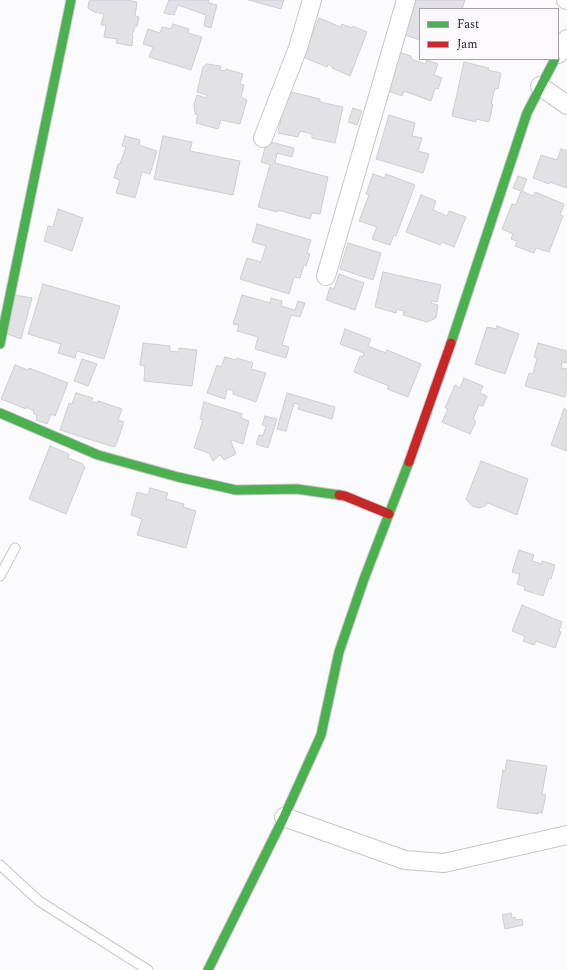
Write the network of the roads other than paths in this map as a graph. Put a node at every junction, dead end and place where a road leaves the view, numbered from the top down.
1 (71, 0) edge
2 (312, 0) edge
3 (406, 0) edge
4 (567, 38) edge
5 (559, 52) edge
6 (554, 60) edge
7 (540, 86) junction
8 (567, 105) edge
9 (263, 138) dead end
10 (326, 276) dead end
11 (0, 344) edge
12 (0, 413) edge
13 (389, 514) junction
14 (15, 548) dead end
15 (0, 576) edge
16 (284, 817) junction
17 (567, 835) edge
18 (0, 865) edge
19 (148, 970) edge
20 (208, 970) edge

1 - 11 street
2 - 9 street
3 - 10 street
4 - 5 street
6 - 7 street
7 - 8 street
7 - 13 street
12 - 13 street
13 - 16 street
14 - 15 lane
16 - 17 street
16 - 20 street
18 - 19 lane

